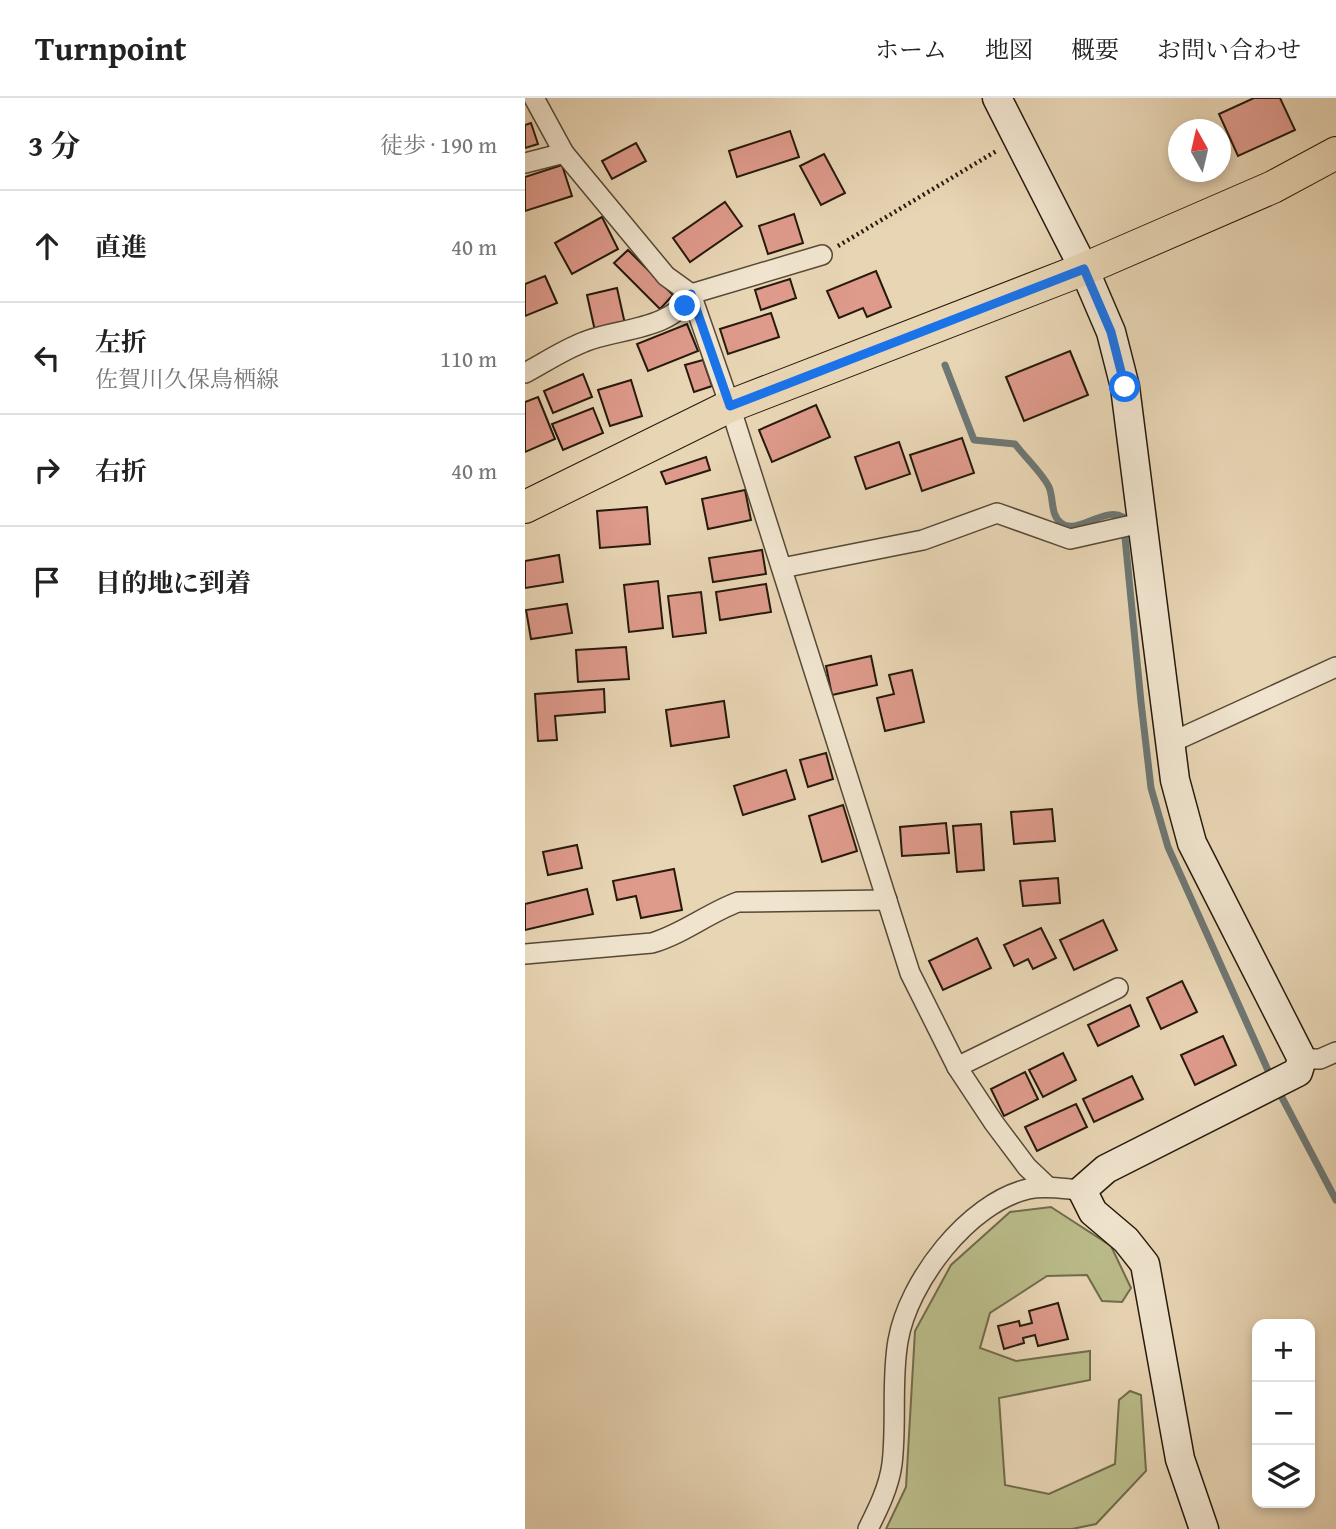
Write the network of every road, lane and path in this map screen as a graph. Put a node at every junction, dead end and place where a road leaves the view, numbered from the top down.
1 (534, 98) edge
2 (997, 98) edge
3 (1017, 138) junction
4 (564, 153) junction
5 (1336, 153) edge
6 (525, 163) edge
7 (822, 255) joint
8 (1084, 269) junction
9 (691, 294) junction
10 (525, 373) edge
11 (730, 406) junction
12 (525, 507) edge
13 (1129, 526) junction
14 (782, 568) junction
15 (1336, 667) edge
16 (1170, 743) junction
17 (887, 900) junction
18 (525, 954) edge
19 (1118, 988) dead end
20 (1336, 1052) edge
21 (957, 1067) junction
22 (1284, 1075) junction
23 (1048, 1187) junction
24 (1082, 1190) junction
25 (868, 1529) edge
26 (1204, 1529) edge

1 - 4 street
2 - 3 street
3 - 7 path
3 - 8 street
4 - 6 street
4 - 9 street
5 - 8 main road
7 - 9 street
8 - 11 main road
8 - 13 street
9 - 10 street
9 - 11 street
11 - 12 main road
11 - 14 street
13 - 14 street
13 - 16 street
14 - 17 street
15 - 16 street
16 - 22 street
17 - 18 street
17 - 21 street
19 - 21 street
20 - 22 street
21 - 23 street
22 - 24 street
23 - 24 street
23 - 25 street
24 - 26 street

